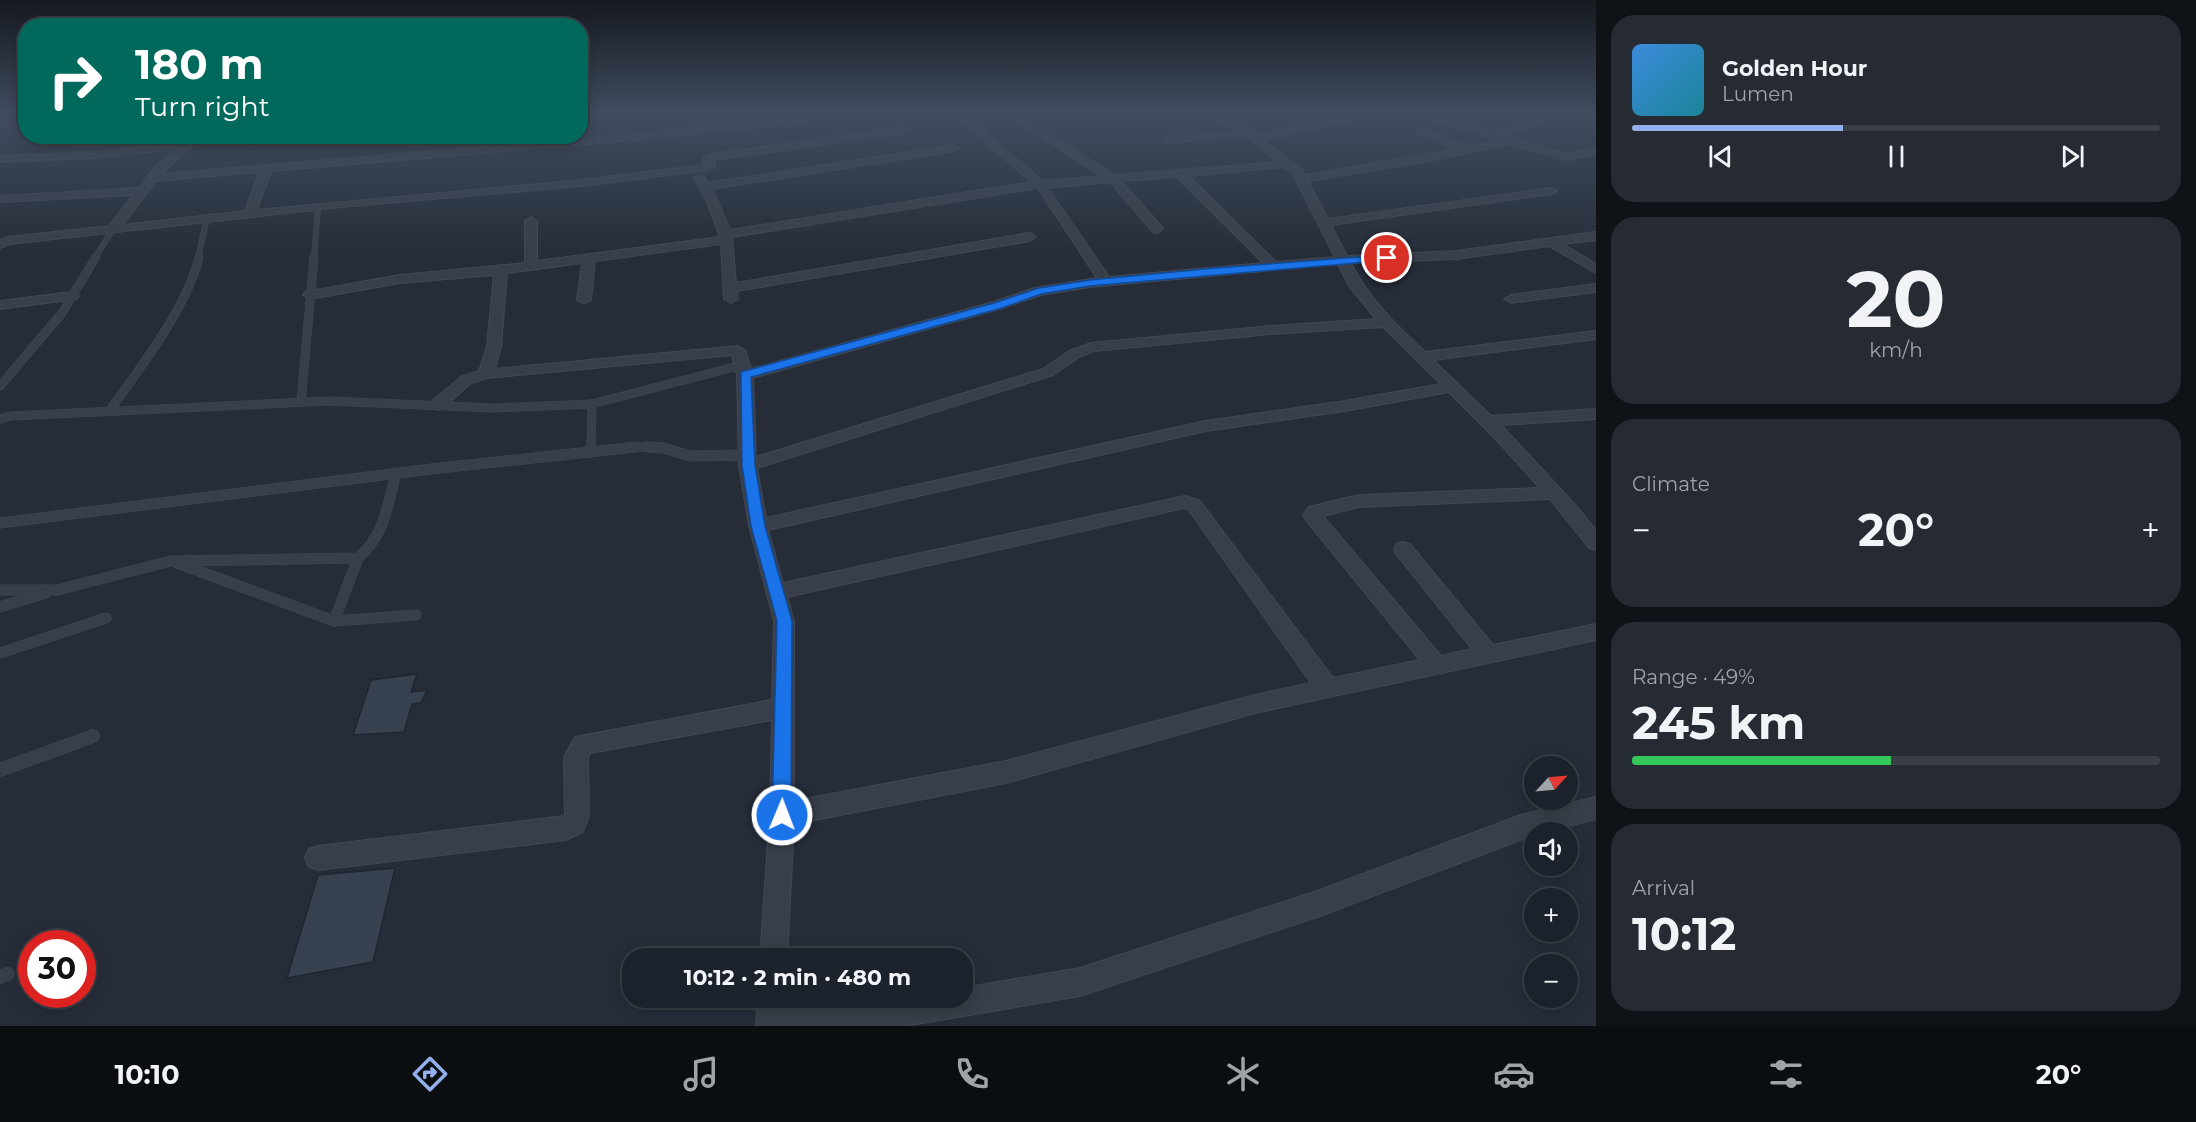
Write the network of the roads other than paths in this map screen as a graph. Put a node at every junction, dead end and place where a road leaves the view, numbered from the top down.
1 (171, 160) edge
2 (371, 160) edge
3 (707, 160) edge
4 (878, 160) edge
5 (1011, 160) edge
6 (1083, 160) edge
7 (1282, 160) edge
8 (1410, 160) edge
9 (1287, 164) junction
10 (266, 169) junction
11 (695, 169) junction
12 (1180, 173) junction
13 (152, 178) junction
14 (1113, 179) junction
15 (1301, 179) junction
16 (1041, 185) junction
17 (705, 187) junction
18 (142, 191) junction
19 (1551, 191) dead end
20 (0, 199) edge
21 (318, 207) junction
22 (250, 214) junction
23 (207, 219) junction
24 (531, 221) dead end
25 (1323, 223) junction
26 (112, 229) junction
27 (1157, 229) dead end
28 (726, 237) junction
29 (1030, 237) dead end
30 (1596, 237) edge
31 (3, 240) edge
32 (1552, 243) junction
33 (589, 259) junction
34 (1342, 260) junction
35 (531, 266) junction
36 (1273, 266) junction
37 (1596, 269) edge
38 (501, 270) junction
39 (1106, 282) junction
40 (1596, 288) edge
41 (310, 295) junction
42 (72, 296) junction
43 (1511, 299) dead end
44 (584, 300) dead end
45 (0, 305) edge
46 (1386, 323) junction
47 (1596, 335) edge
48 (1421, 357) junction
49 (743, 370) junction
50 (486, 374) junction
51 (0, 386) edge
52 (1451, 387) junction
53 (301, 402) junction
54 (592, 404) junction
55 (437, 405) junction
56 (109, 411) junction
57 (1596, 414) edge
58 (0, 419) edge
59 (1487, 421) junction
60 (591, 452) junction
61 (748, 460) junction
62 (396, 473) junction
63 (1554, 492) junction
64 (0, 523) edge
65 (758, 526) junction
66 (1596, 543) edge
67 (1403, 549) dead end
68 (358, 558) junction
69 (171, 561) junction
70 (0, 590) edge
71 (57, 590) junction
72 (776, 592) junction
73 (0, 607) edge
74 (416, 615) dead end
75 (106, 618) dead end
76 (334, 621) junction
77 (1596, 632) edge
78 (0, 653) edge
79 (1489, 655) junction
80 (1437, 666) junction
81 (1328, 689) junction
82 (783, 708) junction
83 (93, 736) dead end
84 (0, 770) edge
85 (1596, 808) edge
86 (782, 815) junction
87 (318, 858) dead end
88 (775, 948) edge
89 (771, 1008) edge
90 (770, 1026) edge
91 (779, 1026) edge

1 - 13 street
2 - 10 street
3 - 11 street
4 - 17 street
5 - 16 street
6 - 14 street
7 - 9 street
8 - 15 street
9 - 12 street
9 - 15 street
10 - 13 street
10 - 22 street
11 - 17 street
11 - 21 street
12 - 14 street
12 - 36 street
13 - 18 street
14 - 16 street
14 - 27 street
15 - 25 street
16 - 28 street
16 - 39 street
17 - 28 street
18 - 20 street
18 - 26 street
19 - 25 street
21 - 22 street
21 - 41 lane
22 - 23 street
23 - 26 street
23 - 56 lane
24 - 35 street
25 - 34 street
26 - 31 street
26 - 42 lane
28 - 29 street
28 - 33 street
30 - 32 street
32 - 34 street
32 - 37 street
33 - 35 street
33 - 44 street
34 - 36 street
34 - 46 street
35 - 38 street
36 - 39 street
38 - 41 street
38 - 50 street
39 - 49 street
40 - 43 street
41 - 53 lane
42 - 45 street
42 - 51 lane
46 - 48 street
46 - 61 street
47 - 48 street
48 - 52 street
49 - 50 street
49 - 54 lane
49 - 61 street
50 - 55 street
52 - 59 street
52 - 65 street
53 - 55 lane
53 - 56 lane
54 - 55 lane
54 - 60 lane
56 - 58 lane
57 - 59 street
59 - 63 street
60 - 61 lane
60 - 62 lane
61 - 65 street
62 - 64 lane
62 - 68 lane
63 - 66 street
63 - 80 street
65 - 72 street
67 - 79 street
68 - 69 lane
68 - 76 lane
69 - 71 lane
69 - 76 lane
70 - 71 lane
71 - 73 lane
72 - 81 street
72 - 82 street
74 - 76 lane
75 - 78 lane
77 - 79 street
79 - 80 street
80 - 81 street
81 - 86 street
82 - 86 street
82 - 87 street
83 - 84 lane
85 - 91 street
86 - 88 street
89 - 90 street

